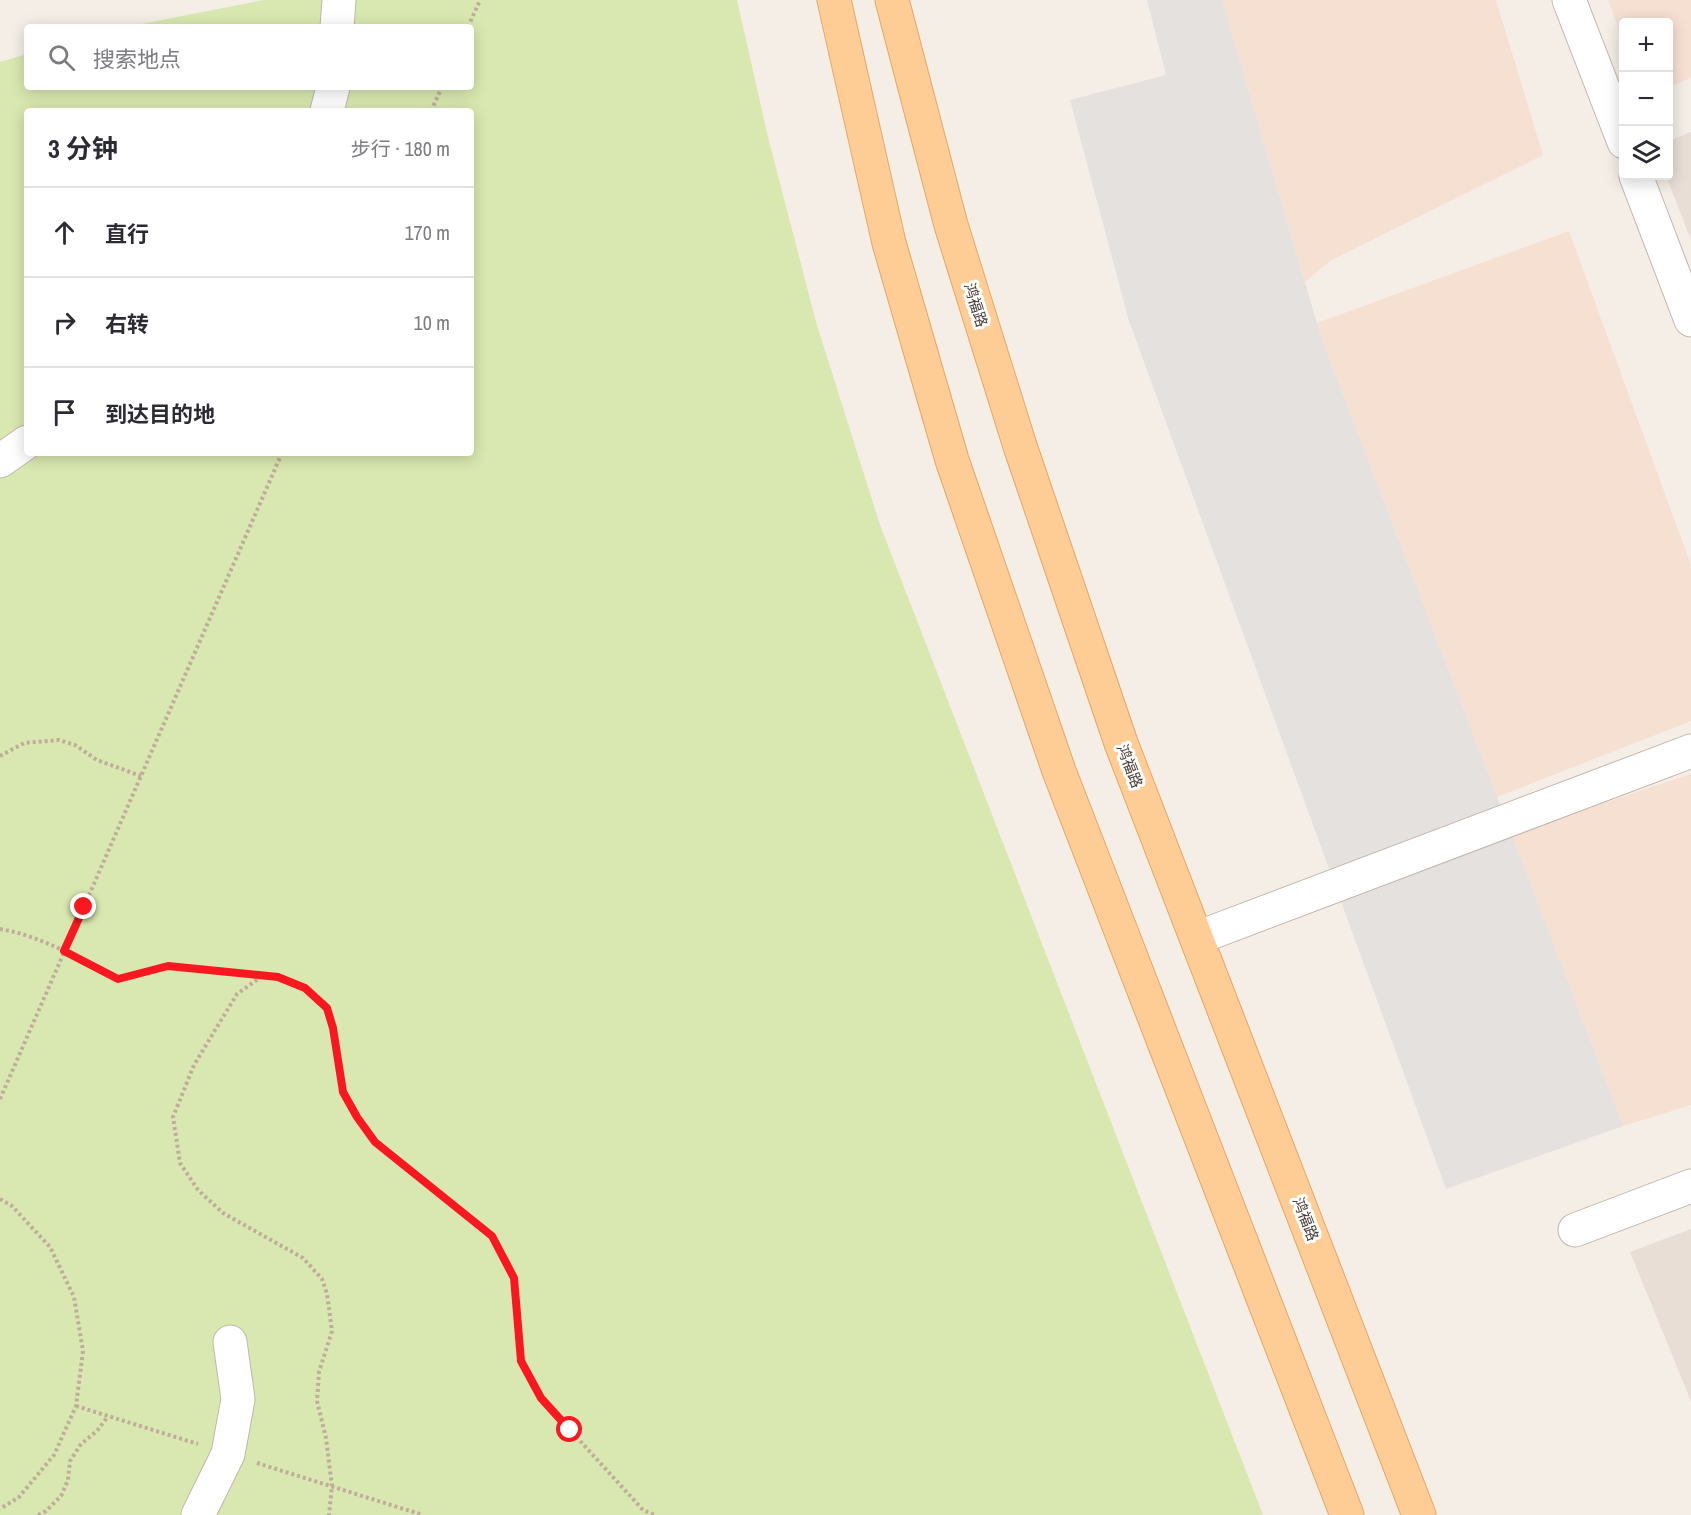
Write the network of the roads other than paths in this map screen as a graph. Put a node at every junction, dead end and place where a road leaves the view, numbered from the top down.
1 (339, 0) edge
2 (892, 0) edge
3 (1569, 0) edge
4 (833, 3) edge
5 (337, 24) edge
6 (332, 90) edge
7 (328, 108) edge
8 (1619, 131) edge
9 (1638, 180) edge
10 (1691, 320) edge
11 (24, 444) edge
12 (0, 461) edge
13 (1691, 750) edge
14 (1197, 938) junction
15 (1691, 1186) edge
16 (1575, 1230) dead end
17 (230, 1342) dead end
18 (1401, 1466) junction
19 (1343, 1508) edge
20 (198, 1515) edge
21 (1419, 1515) edge
22 (1431, 1515) edge

1 - 5 street
2 - 14 main road, 鸿福路
3 - 8 street
4 - 19 main road
6 - 7 street
9 - 10 street
11 - 12 street
13 - 14 street
14 - 18 main road, 鸿福路
15 - 16 street
17 - 20 street
18 - 21 main road, 鸿福路
18 - 22 main road

